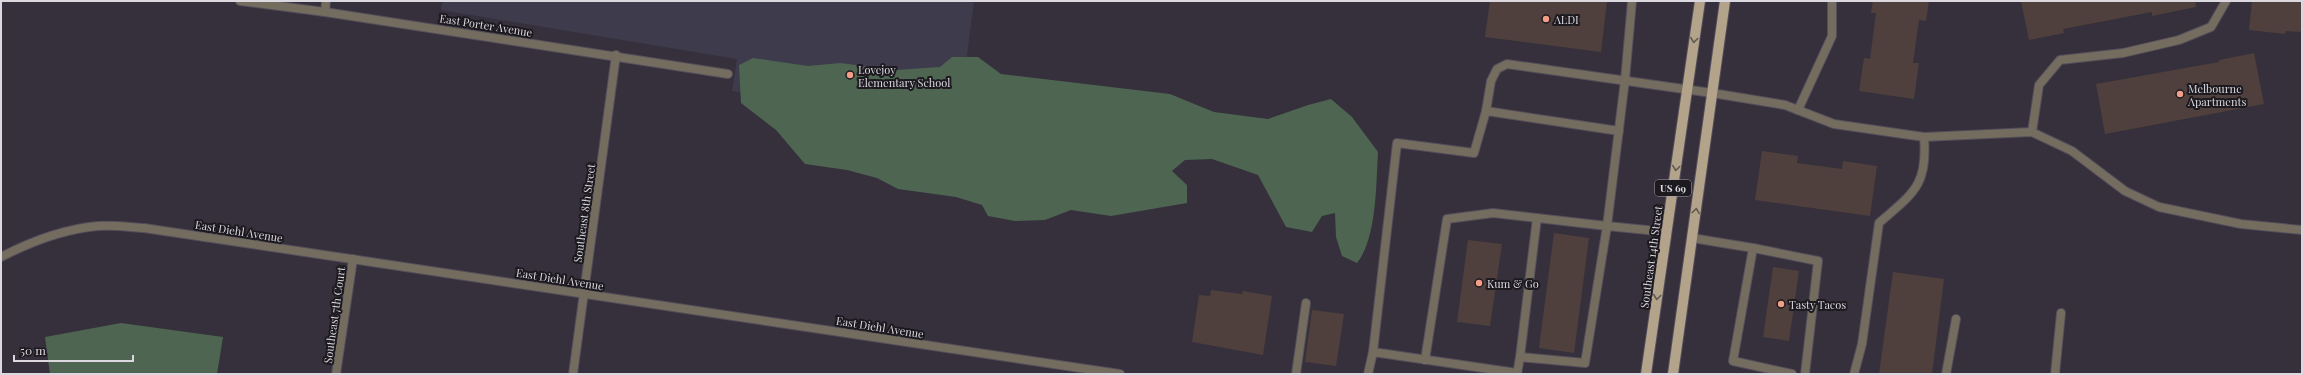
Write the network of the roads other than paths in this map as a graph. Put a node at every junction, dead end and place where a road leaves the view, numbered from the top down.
1 (240, 1) edge
2 (326, 1) edge
3 (1632, 1) edge
4 (1700, 1) edge
5 (1725, 1) edge
6 (1832, 1) edge
7 (2226, 1) edge
8 (325, 12) junction
9 (616, 55) junction
10 (728, 74) dead end
11 (1625, 80) junction
12 (1687, 89) junction
13 (1712, 92) junction
14 (1798, 110) junction
15 (1486, 111) junction
16 (1619, 131) junction
17 (2032, 132) junction
18 (1924, 137) junction
19 (1537, 218) junction
20 (1607, 226) junction
21 (2302, 230) edge
22 (1666, 232) junction
23 (1692, 238) junction
24 (1753, 248) junction
25 (1, 257) edge
26 (353, 259) junction
27 (584, 294) junction
28 (1306, 303) dead end
29 (2061, 313) dead end
30 (1956, 319) dead end
31 (1373, 352) junction
32 (1520, 357) junction
33 (1425, 360) junction
34 (336, 374) edge
35 (573, 374) edge
36 (1120, 374) edge
37 (1296, 374) edge
38 (1368, 374) edge
39 (1517, 374) edge
40 (1646, 374) edge
41 (1674, 374) edge
42 (1792, 374) edge
43 (1805, 374) edge
44 (1854, 374) edge
45 (1946, 374) edge
46 (2055, 374) edge

1 - 8 street, East Porter Avenue
2 - 8 street
3 - 11 street
4 -> 12 main road, Southeast 14th Street / US 69
5 - 13 main road, US 69
6 - 14 street
7 - 17 street
8 - 9 street, East Porter Avenue
9 - 10 street, East Porter Avenue
9 - 27 street, Southeast 8th Street
11 - 12 street
11 - 15 street
11 - 16 street
12 - 13 street
12 -> 22 main road, Southeast 14th Street / US 69
13 - 14 street
23 -> 13 main road, US 69
14 - 18 street
15 - 16 street
15 - 31 street
16 - 20 street
17 - 18 street
17 - 21 street
18 - 44 street
19 - 20 street
19 - 32 street
19 - 33 street
20 - 22 street
20 - 32 street
22 -> 40 main road, Southeast 14th Street / US 69
23 - 24 street
23 - 41 main road, US 69
24 - 42 street
24 - 43 street
25 - 26 street, East Diehl Avenue
26 - 27 street, East Diehl Avenue
26 - 34 street, Southeast 7th Court
27 - 35 street, Southeast 8th Street
27 - 36 street, East Diehl Avenue
28 - 37 street
29 - 46 street
30 - 45 street
31 - 33 street
31 - 38 street
32 - 39 street
33 - 39 street

